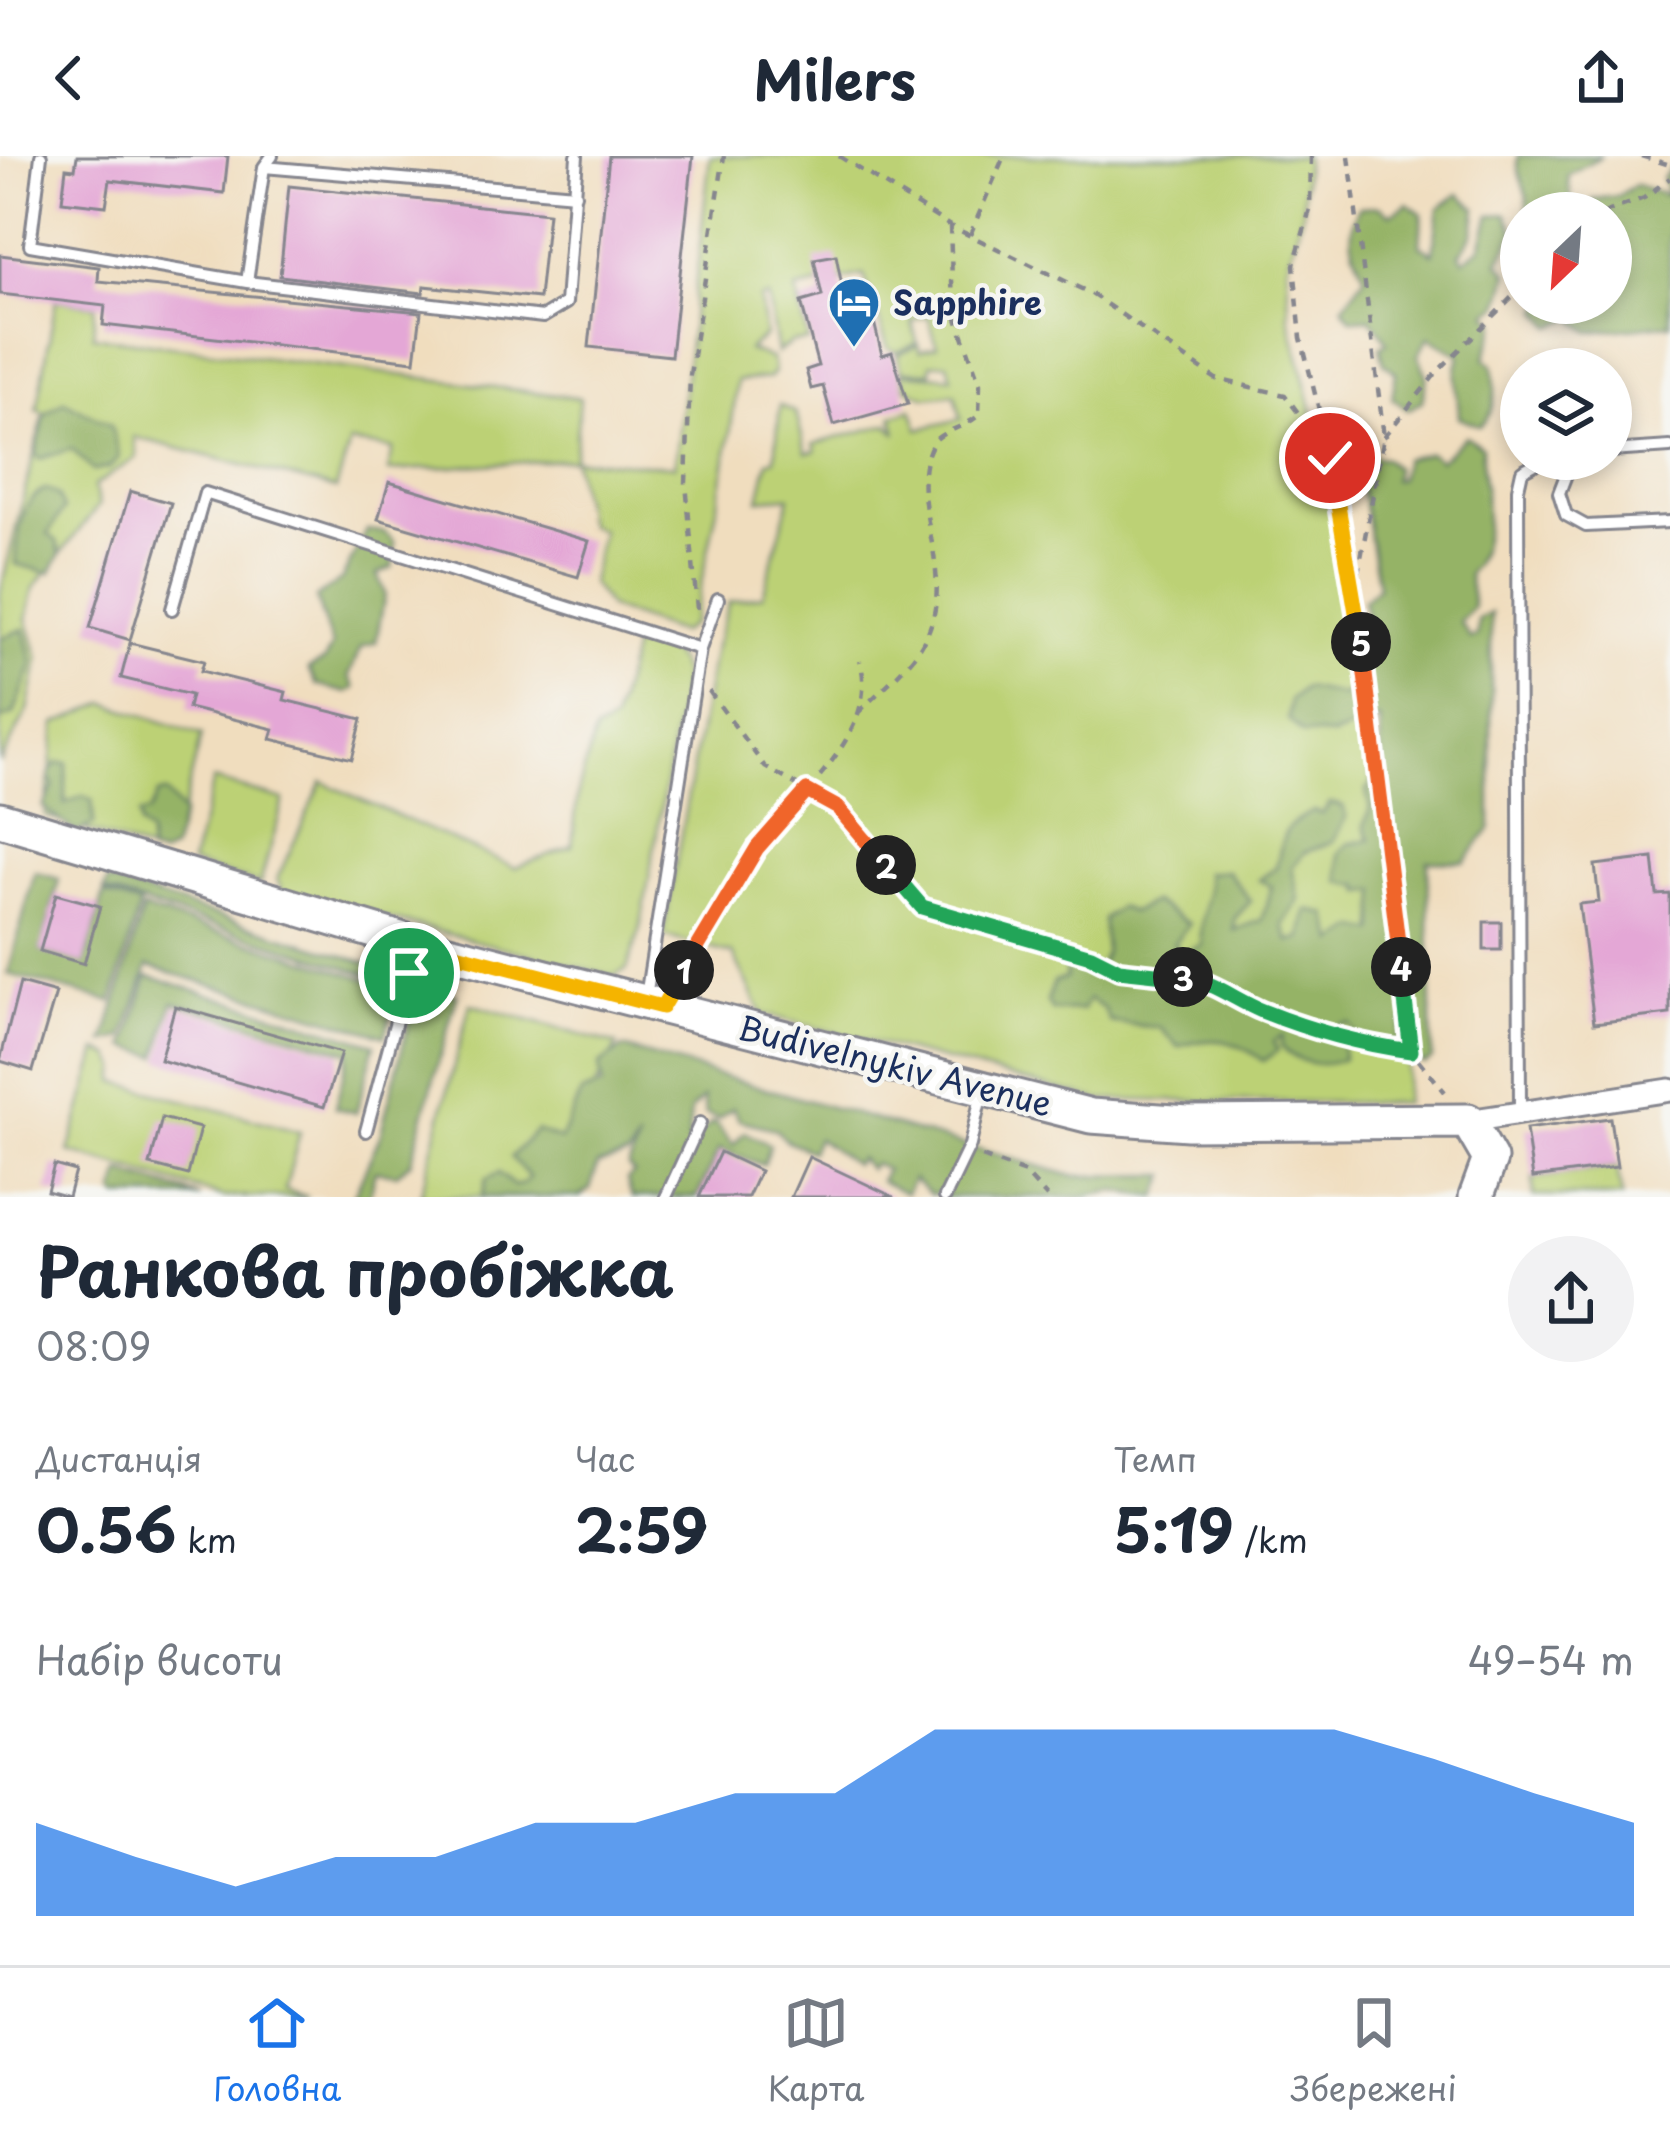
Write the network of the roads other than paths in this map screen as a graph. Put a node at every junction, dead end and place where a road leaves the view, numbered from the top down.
1 (41, 156) edge
2 (578, 156) edge
3 (268, 161) edge
4 (574, 194) junction
5 (247, 282) junction
6 (1670, 447) edge
7 (1632, 450) edge
8 (1520, 480) edge
9 (1564, 480) edge
10 (1670, 522) edge
11 (718, 599) dead end
12 (172, 609) dead end
13 (700, 650) junction
14 (0, 820) edge
15 (417, 944) junction
16 (653, 1005) junction
17 (982, 1089) junction
18 (1670, 1090) edge
19 (1520, 1113) junction
20 (1468, 1120) junction
21 (700, 1123) dead end
22 (366, 1131) dead end
23 (666, 1197) edge
24 (945, 1197) edge
25 (1476, 1197) edge

1 - 5 lane
2 - 4 lane
3 - 4 lane
3 - 5 lane
4 - 5 lane
6 - 7 lane
8 - 19 lane
9 - 10 lane
11 - 13 lane
12 - 13 lane
13 - 16 lane
14 - 15 street, Budivelnykiv Avenue
15 - 16 street, Budivelnykiv Avenue
15 - 22 lane
16 - 17 street, Budivelnykiv Avenue
17 - 20 street, Budivelnykiv Avenue
17 - 24 lane
18 - 19 street, Budivelnykiv Avenue
19 - 20 street, Budivelnykiv Avenue
20 - 25 street
21 - 23 lane

